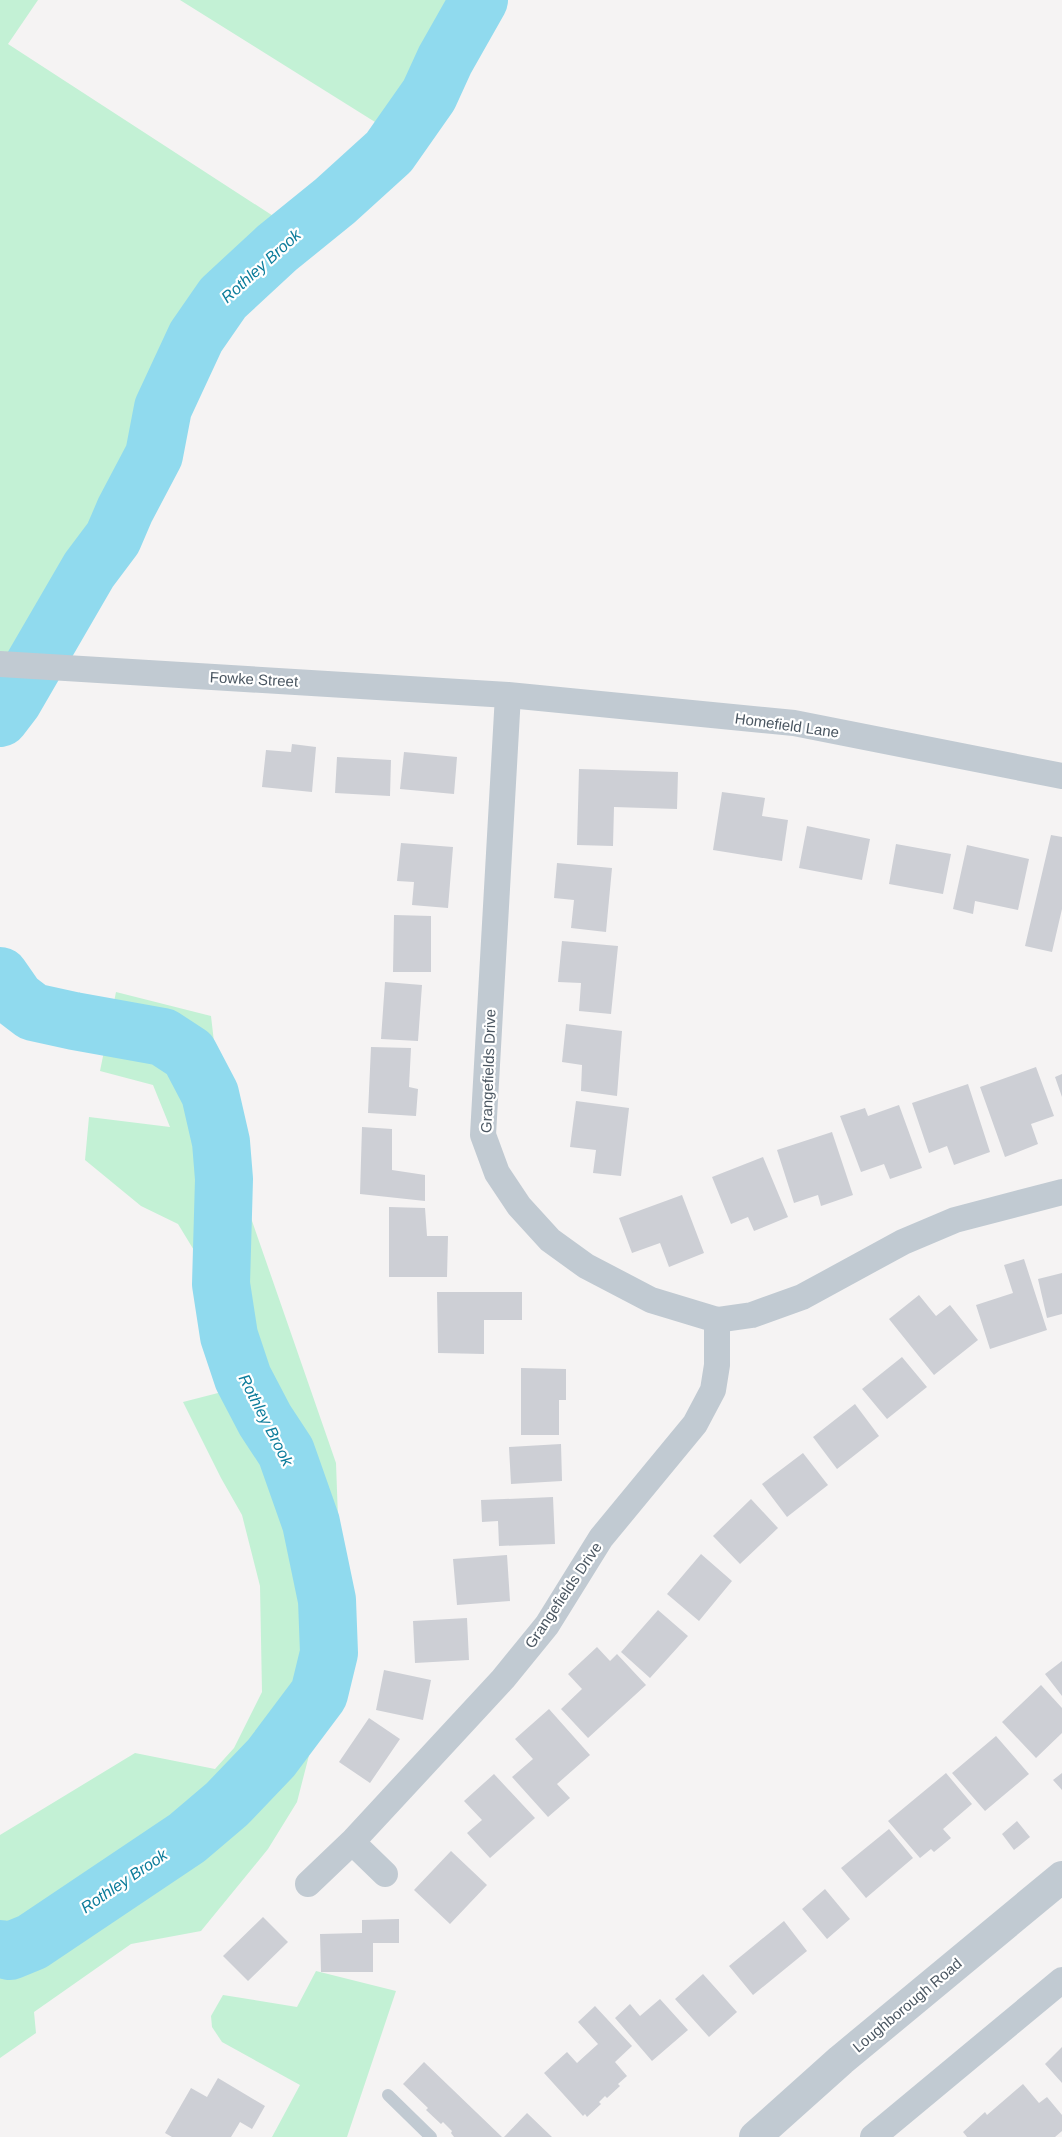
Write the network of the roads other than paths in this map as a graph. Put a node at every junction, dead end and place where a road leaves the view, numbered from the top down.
1 (0, 664) edge
2 (508, 694) junction
3 (1062, 776) edge
4 (1062, 1192) edge
5 (717, 1320) junction
6 (352, 1842) junction
7 (385, 1874) dead end
8 (1062, 1878) edge
9 (308, 1884) dead end
10 (1062, 1980) edge
11 (388, 2095) dead end
12 (431, 2137) edge
13 (755, 2137) edge
14 (873, 2137) edge

1 - 2 street, Fowke Street
2 - 3 street, Homefield Lane
2 - 5 street, Grangefields Drive
4 - 5 street, Grangefields Drive
5 - 6 street, Grangefields Drive
6 - 7 street
6 - 9 street, Grangefields Drive
8 - 13 street, Loughborough Road
10 - 14 street
11 - 12 lane

